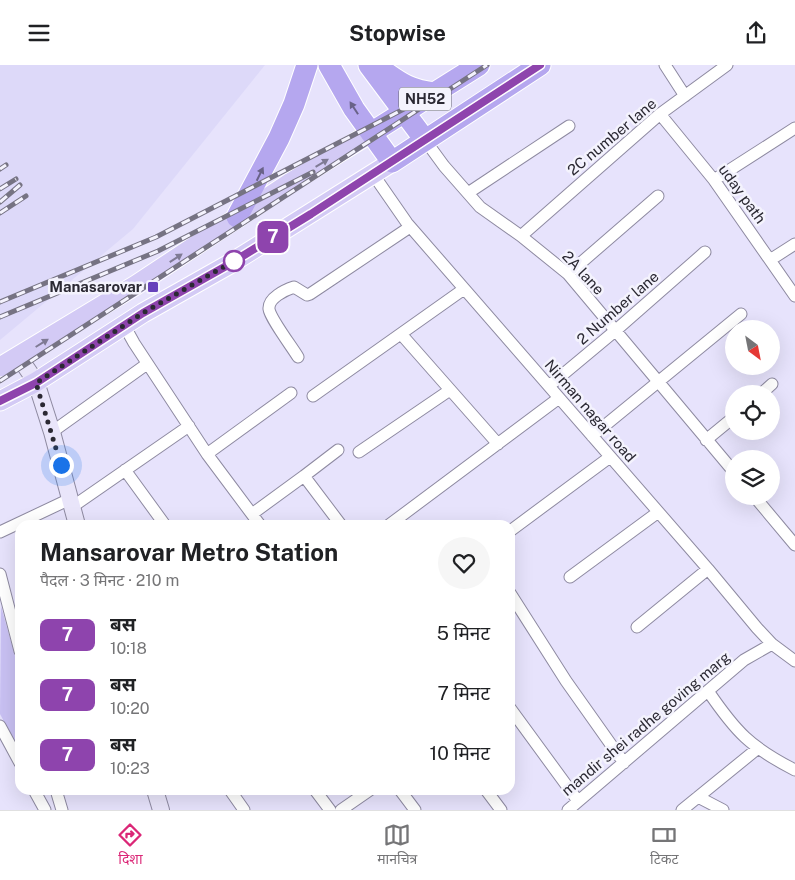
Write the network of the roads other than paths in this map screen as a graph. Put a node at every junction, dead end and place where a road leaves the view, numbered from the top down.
1 (307, 65) edge
2 (329, 65) edge
3 (369, 65) edge
4 (374, 65) edge
5 (478, 65) edge
6 (540, 65) edge
7 (665, 65) edge
8 (726, 65) edge
9 (434, 93) junction
10 (685, 96) junction
11 (404, 112) junction
12 (660, 114) junction
13 (569, 126) dead end
14 (795, 127) edge
15 (371, 133) junction
16 (425, 140) junction
17 (392, 162) junction
18 (373, 174) junction
19 (714, 179) junction
20 (468, 193) junction
21 (658, 197) dead end
22 (237, 217) junction
23 (410, 227) junction
24 (520, 236) junction
25 (795, 244) edge
26 (705, 252) dead end
27 (770, 260) junction
28 (568, 274) junction
29 (464, 289) junction
30 (795, 296) edge
31 (741, 314) dead end
32 (124, 325) junction
33 (614, 331) junction
34 (401, 334) junction
35 (19, 357) junction
36 (298, 357) dead end
37 (147, 364) junction
38 (0, 367) edge
39 (658, 382) junction
40 (36, 383) junction
41 (549, 386) junction
42 (450, 390) junction
43 (291, 393) dead end
44 (313, 396) dead end
45 (559, 398) junction
46 (0, 401) edge
47 (725, 424) edge
48 (189, 427) junction
49 (52, 432) junction
50 (592, 436) junction
51 (706, 440) junction
52 (498, 444) junction
53 (338, 450) dead end
54 (359, 452) dead end
55 (207, 454) junction
56 (610, 457) junction
57 (725, 462) edge
58 (125, 470) junction
59 (304, 476) junction
60 (71, 503) junction
61 (762, 505) edge
62 (658, 513) junction
63 (252, 514) junction
64 (29, 520) edge
65 (76, 520) edge
66 (160, 520) edge
67 (256, 520) edge
68 (337, 520) edge
69 (396, 520) edge
70 (15, 526) edge
71 (515, 527) edge
72 (0, 532) edge
73 (795, 545) edge
74 (708, 569) junction
75 (0, 574) edge
76 (570, 577) dead end
77 (3, 600) edge
78 (515, 601) edge
79 (637, 627) dead end
80 (15, 636) edge
81 (772, 644) junction
82 (795, 661) edge
83 (708, 691) junction
84 (515, 715) edge
85 (0, 726) edge
86 (757, 749) junction
87 (15, 754) edge
88 (624, 763) junction
89 (795, 770) edge
90 (37, 795) edge
91 (58, 795) edge
92 (156, 795) edge
93 (234, 795) edge
94 (319, 795) edge
95 (363, 795) edge
96 (404, 795) edge
97 (490, 795) edge
98 (698, 797) junction
99 (578, 801) junction
100 (45, 810) edge
101 (62, 810) edge
102 (161, 810) edge
103 (244, 810) edge
104 (330, 810) edge
105 (341, 810) edge
106 (414, 810) edge
107 (501, 810) edge
108 (568, 810) edge
109 (682, 810) edge
110 (723, 810) edge

22 -> 1 highway
15 -> 2 highway
3 - 11 highway, NH52
4 - 9 highway
5 - 9 highway, NH52
6 - 16 highway, NH52
7 - 10 street
8 - 10 street, 2C number lane
9 - 11 highway, NH52
10 - 12 street, 2C number lane
11 - 15 highway, NH52
11 - 16 highway, NH52
12 - 19 street, uday path
12 - 24 street, 2C number lane
13 - 20 street
14 - 19 street
15 - 17 highway
22 -> 15 main road
16 - 17 highway, NH52
16 - 20 street, 2A lane
17 - 18 main road
18 - 23 street, Nirman nagar road
18 - 32 main road
19 - 27 street, uday path
20 - 24 street, 2A lane
21 - 28 street
35 -> 22 main road
23 - 29 street, Nirman nagar road
23 - 36 street
24 - 28 street, 2A lane
25 - 27 street
26 - 33 street, 2 Number lane
27 - 30 street, uday path
28 - 33 street, 2A lane
29 - 34 street
29 - 41 street, Nirman nagar road
31 - 39 street
32 - 37 street
32 - 40 main road
33 - 39 street, 2A lane
33 - 41 street, 2 Number lane
34 - 42 street
34 - 44 street
35 - 38 main road
35 - 40 street
37 - 48 street
37 - 49 street
39 - 50 street
39 - 51 street, 2A lane
40 - 46 main road
40 - 49 street
41 - 45 street, Nirman nagar road
42 - 52 street
42 - 54 street
43 - 55 street
45 - 50 street, Nirman nagar road
45 - 52 street
47 - 51 street
48 - 55 street
48 - 58 street
49 - 60 street
50 - 56 street, Nirman nagar road
51 - 57 street, 2A lane
52 - 69 street
53 - 59 street
55 - 63 street
56 - 62 street, Nirman nagar road
56 - 71 street
58 - 60 street
58 - 66 street
59 - 63 street
59 - 68 street
60 - 64 street
60 - 65 street
61 - 73 street
62 - 74 street, Nirman nagar road
62 - 76 street
63 - 67 street
70 - 72 street
74 - 79 street
74 - 81 street, Nirman nagar road
75 - 77 street
77 - 80 street
78 - 88 street
81 - 82 street, Nirman nagar road
81 - 83 street, mandir shei radhe goving marg
83 - 86 street
83 - 88 street, mandir shei radhe goving marg
84 - 99 street
85 - 87 street
86 - 89 street
86 - 98 street
88 - 99 street, mandir shei radhe goving marg
90 - 100 street
91 - 101 street
92 - 102 street
93 - 103 street
94 - 104 street
95 - 105 street
96 - 106 street
97 - 107 street
98 - 109 street
98 - 110 street
99 - 108 street, mandir shei radhe goving marg

